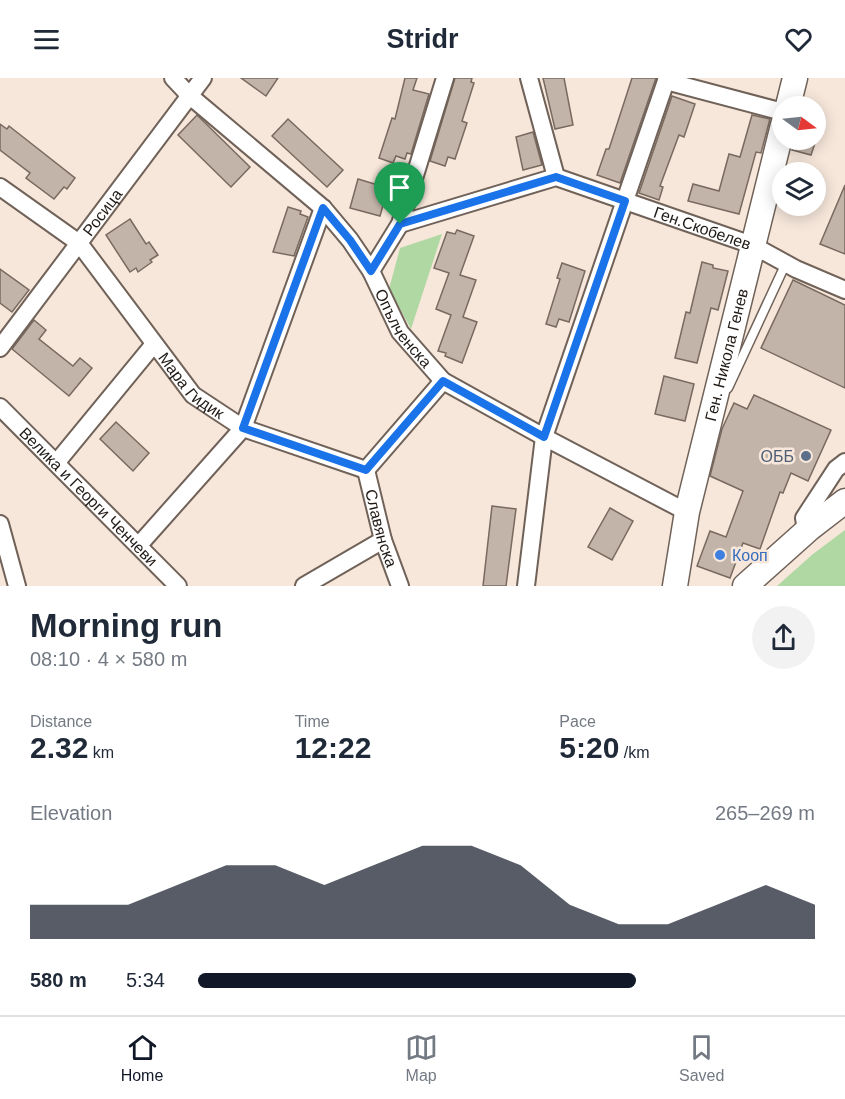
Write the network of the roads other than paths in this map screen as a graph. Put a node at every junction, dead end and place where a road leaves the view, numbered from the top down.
1 (173, 78) edge
2 (203, 78) edge
3 (445, 78) edge
4 (530, 78) edge
5 (795, 78) edge
6 (667, 80) edge
7 (190, 96) junction
8 (790, 96) edge
9 (772, 109) edge
10 (776, 150) edge
11 (556, 177) junction
12 (0, 187) edge
13 (625, 201) junction
14 (323, 208) junction
15 (400, 224) junction
16 (79, 243) junction
17 (752, 244) junction
18 (791, 266) junction
19 (371, 271) junction
20 (845, 290) edge
21 (154, 344) junction
22 (0, 348) edge
23 (443, 381) junction
24 (0, 407) edge
25 (712, 411) junction
26 (243, 428) junction
27 (544, 437) junction
28 (57, 462) junction
29 (845, 462) edge
30 (366, 470) junction
31 (845, 501) edge
32 (687, 512) junction
33 (0, 524) edge
34 (810, 528) junction
35 (383, 540) junction
36 (139, 545) junction
37 (17, 586) edge
38 (178, 586) edge
39 (304, 586) edge
40 (400, 586) edge
41 (526, 586) edge
42 (675, 586) edge
43 (745, 586) edge

1 - 7 street, Опълченска
2 - 7 street, Росица
3 - 15 street
4 - 11 street
5 - 8 street
6 - 9 street
6 - 13 street
7 - 14 street, Опълченска
7 - 16 street, Росица
10 - 17 street, Ген. Никола Генев
11 - 13 street, Ген.Скобелев
11 - 15 street
12 - 16 street, Мара Гидик
13 - 17 street, Ген.Скобелев
13 - 27 street
14 - 19 street, Опълченска
14 - 26 street
15 - 19 street
16 - 21 street, Мара Гидик
16 - 22 street, Росица
17 - 18 street, Ген.Скобелев
17 - 25 street, Ген. Никола Генев
18 - 20 street, Ген.Скобелев
18 - 25 lane
19 - 23 street, Опълченска
21 - 26 street, Мара Гидик
21 - 28 street
23 - 27 street, Опълченска
23 - 30 street
24 - 28 street, Велика и Георги Ченчеви
25 - 32 street, Ген. Никола Генев
26 - 30 street, Мара Гидик
26 - 36 street
27 - 32 street, Опълченска
27 - 41 street
28 - 36 street, Велика и Георги Ченчеви
29 - 34 street
30 - 35 street, Славянска
31 - 34 street
32 - 42 street, Ген. Никола Генев
33 - 37 street
34 - 43 street
35 - 39 street
35 - 40 street, Славянска
36 - 38 street, Велика и Георги Ченчеви

